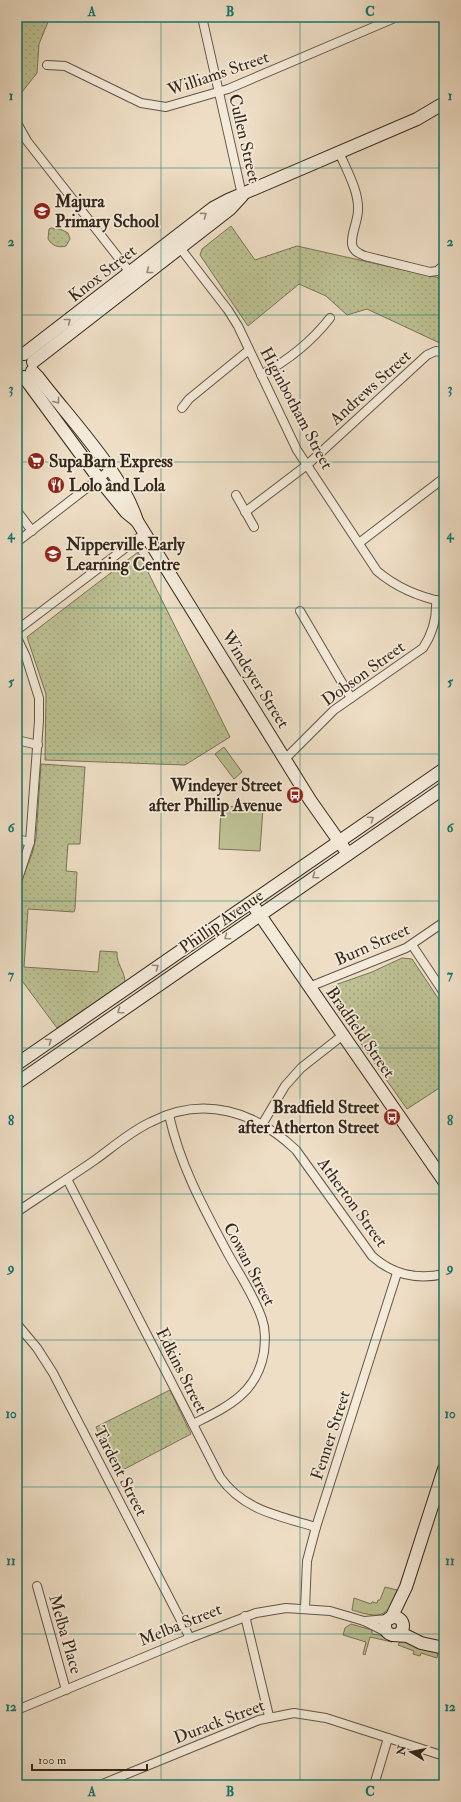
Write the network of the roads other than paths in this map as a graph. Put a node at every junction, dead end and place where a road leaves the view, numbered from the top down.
1 (202, 17) edge
2 (397, 17) edge
3 (47, 65) dead end
4 (219, 91) junction
5 (444, 103) edge
6 (17, 124) edge
7 (340, 152) junction
8 (242, 195) junction
9 (176, 243) junction
10 (444, 264) edge
11 (133, 277) junction
12 (330, 318) dead end
13 (249, 350) junction
14 (444, 353) edge
15 (23, 368) edge
16 (261, 375) junction
17 (182, 408) dead end
18 (307, 465) junction
19 (110, 470) junction
20 (444, 478) edge
21 (99, 479) junction
22 (236, 496) dead end
23 (17, 511) edge
24 (245, 512) junction
25 (137, 521) junction
26 (254, 527) dead end
27 (32, 531) junction
28 (145, 533) junction
29 (17, 542) edge
30 (359, 543) junction
31 (440, 601) edge
32 (300, 611) dead end
33 (17, 630) edge
34 (17, 638) edge
35 (351, 698) junction
36 (17, 740) edge
37 (38, 745) junction
38 (285, 759) junction
39 (444, 769) edge
40 (444, 788) edge
41 (17, 839) edge
42 (30, 842) junction
43 (339, 842) junction
44 (348, 854) junction
45 (17, 882) edge
46 (251, 902) junction
47 (259, 915) junction
48 (444, 922) edge
49 (412, 944) junction
50 (309, 987) junction
51 (444, 992) edge
52 (343, 1035) junction
53 (17, 1064) edge
54 (17, 1083) edge
55 (169, 1115) junction
56 (263, 1123) junction
57 (67, 1179) junction
58 (444, 1181) edge
59 (17, 1211) edge
60 (397, 1273) junction
61 (444, 1274) edge
62 (17, 1324) edge
63 (193, 1424) junction
64 (444, 1468) edge
65 (316, 1527) junction
66 (37, 1586) dead end
67 (305, 1608) junction
68 (245, 1616) junction
69 (396, 1621) junction
70 (364, 1622) junction
71 (390, 1634) junction
72 (190, 1638) junction
73 (441, 1647) edge
74 (66, 1690) junction
75 (17, 1710) edge
76 (269, 1716) junction
77 (388, 1738) junction
78 (444, 1756) edge
79 (100, 1785) edge
80 (374, 1785) edge

1 - 4 street, Cullen Street
2 - 4 street, Williams Street
3 - 4 street, Williams Street
4 - 8 street, Cullen Street
5 - 7 street, Knox Street
6 - 11 street
7 - 8 street, Knox Street
7 - 10 street
8 - 9 street, Knox Street
9 - 11 street, Knox Street
9 - 13 street, Higinbotham Street
11 - 15 street, Knox Street
12 - 16 street
13 - 16 street, Higinbotham Street
13 - 17 street
14 - 18 street, Andrews Street
15 -> 19 street, Windeyer Street
15 - 21 street, Windeyer Street
16 - 18 street, Higinbotham Street
18 - 24 street, Andrews Street
18 - 30 street, Higinbotham Street
19 - 21 street
19 - 25 street, Windeyer Street
20 - 30 street
21 - 25 street, Windeyer Street
21 - 27 street
22 - 24 street
23 - 27 street
24 - 26 street
25 - 28 street, Windeyer Street
27 - 29 street
28 - 33 street
28 - 38 street, Windeyer Street
30 - 31 street, Higinbotham Street
31 - 35 street, Dobson Street
32 - 35 street
34 - 37 street
35 - 38 street, Dobson Street
36 - 37 street
37 - 42 street
38 - 43 street, Windeyer Street
43 -> 39 street, Phillip Avenue
40 - 44 street, Phillip Avenue
41 - 42 street
42 - 45 street
43 - 44 street, Windeyer Street
43 - 46 street, Phillip Avenue
44 -> 47 street, Phillip Avenue
46 - 47 street, Bradfield Street
53 -> 46 street, Phillip Avenue
47 - 50 street, Bradfield Street
47 -> 54 street, Phillip Avenue
48 - 49 street, Burn Street
49 - 50 street, Burn Street
49 - 51 street
50 - 52 street, Bradfield Street
52 - 56 street
52 - 58 street, Bradfield Street
55 - 56 street, Atherton Street
55 - 57 street, Atherton Street
55 - 63 street, Cowan Street
56 - 60 street, Atherton Street
57 - 59 street, Atherton Street
57 - 63 street, Edkins Street
60 - 61 street, Atherton Street
60 - 65 street, Fenner Street
62 - 72 street, Tardent Street
63 - 65 street, Edkins Street
64 - 69 street
65 - 67 street, Fenner Street
66 - 74 street, Melba Place
67 - 68 street, Melba Street
67 - 70 street, Melba Street
68 - 72 street, Melba Street
68 - 76 street
69 - 70 street, Melba Street
69 - 71 street
69 - 73 street, Melba Street
70 - 71 street, Melba Street
71 - 73 street, Melba Street
72 - 74 street, Melba Street
74 - 75 street, Melba Street
76 - 77 street, Durack Street
76 - 79 street, Durack Street
77 - 78 street, Durack Street
77 - 80 street

